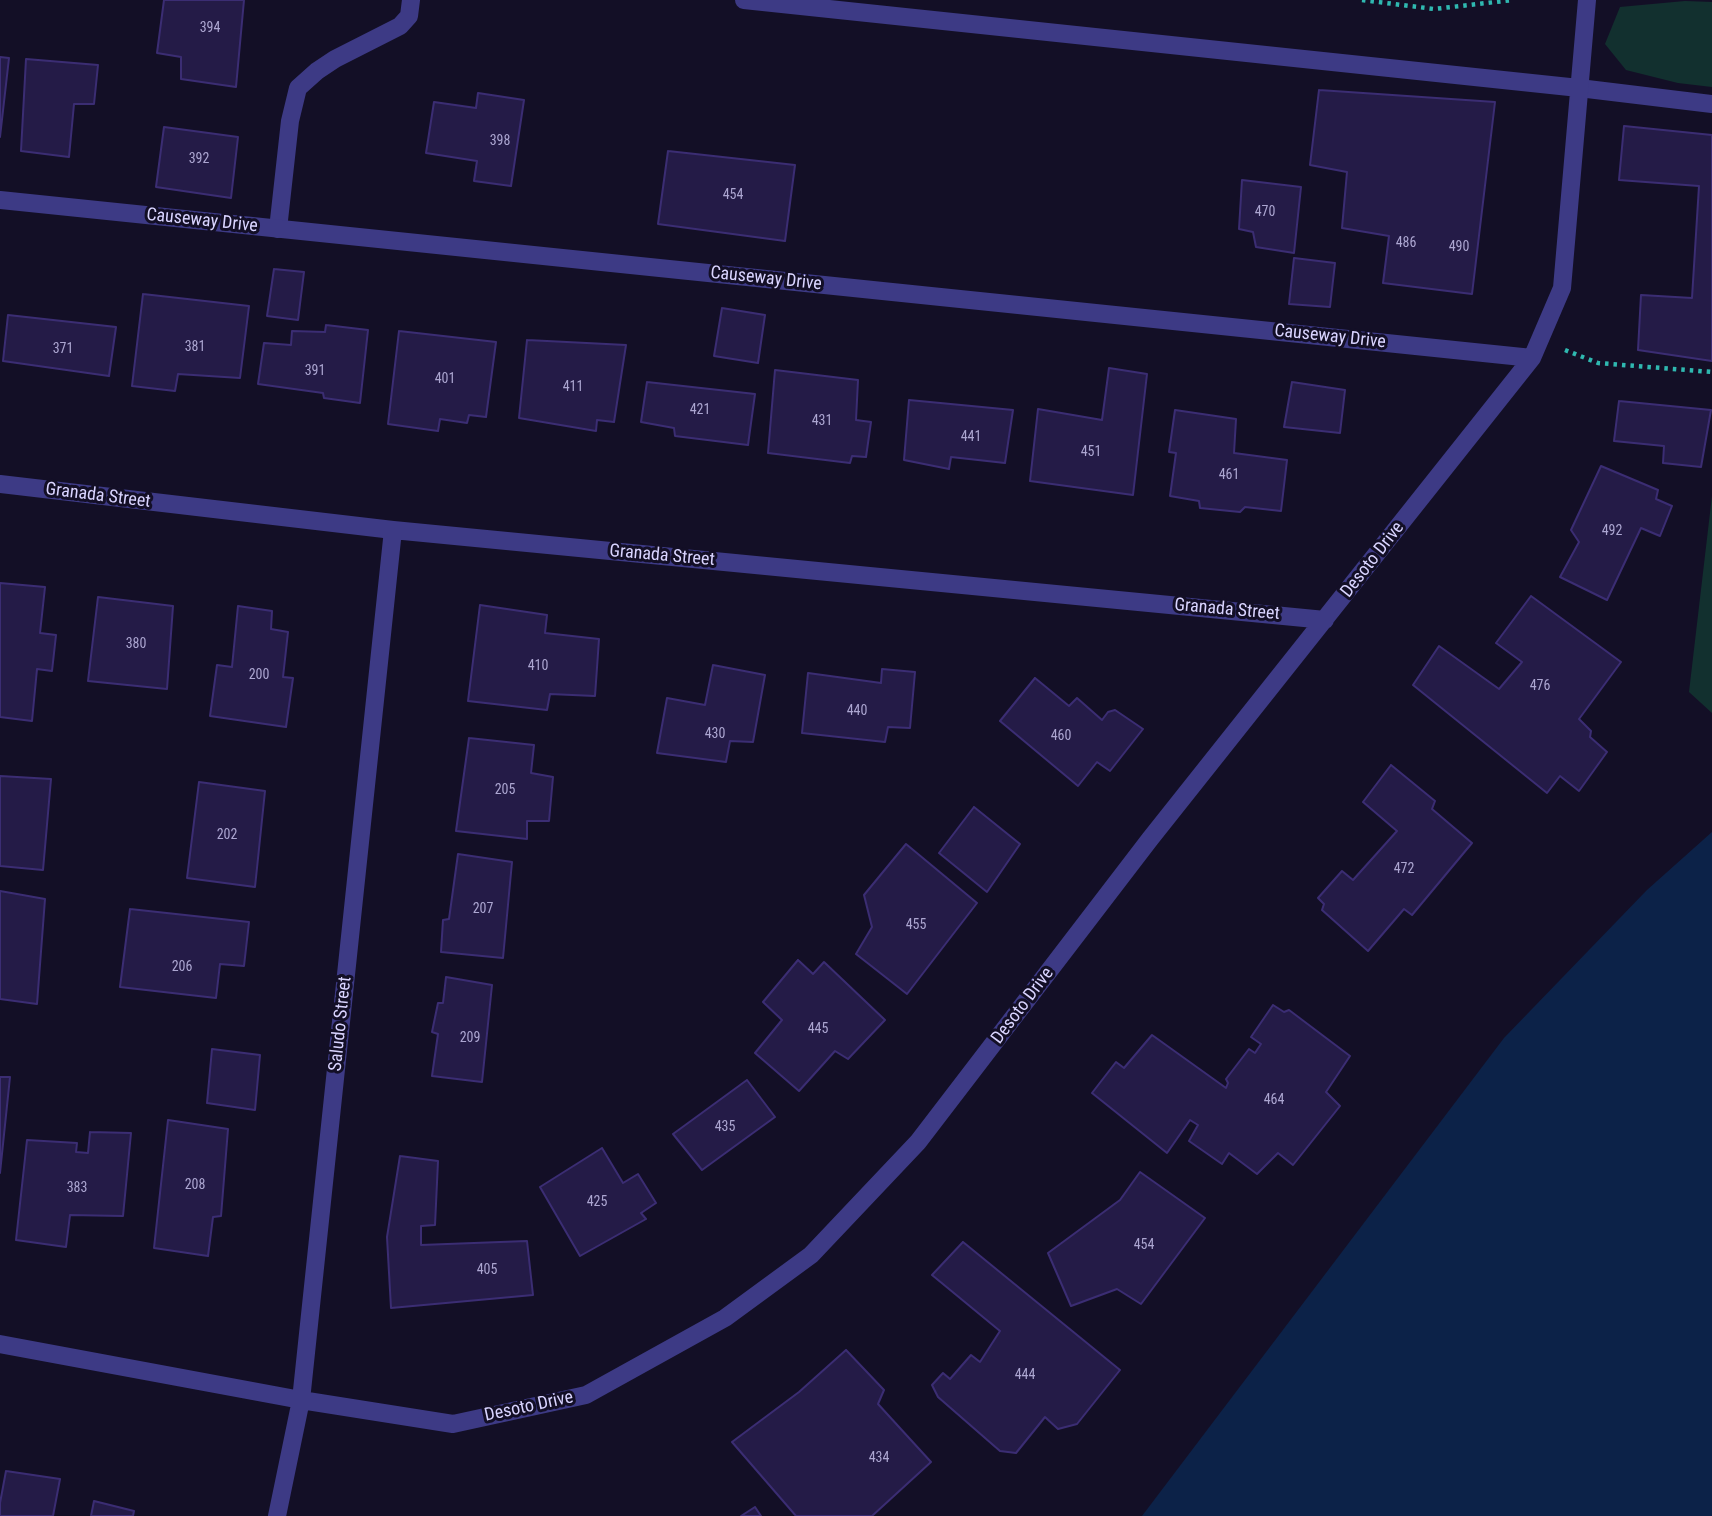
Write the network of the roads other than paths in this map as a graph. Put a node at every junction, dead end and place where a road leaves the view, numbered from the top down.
1 (411, 0) edge
2 (744, 0) edge
3 (1587, 0) edge
4 (1579, 88) junction
5 (1712, 104) edge
6 (0, 200) edge
7 (278, 229) junction
8 (1532, 358) junction
9 (0, 484) edge
10 (393, 530) junction
11 (1325, 620) junction
12 (0, 1343) edge
13 (301, 1400) junction
14 (277, 1516) edge

1 - 7 street
2 - 4 street
3 - 4 street, Desoto Drive
4 - 5 street
4 - 8 street, Desoto Drive
6 - 7 street, Causeway Drive
7 - 8 street, Causeway Drive
8 - 11 street, Desoto Drive
9 - 10 street, Granada Street
10 - 11 street, Granada Street
10 - 13 street, Saludo Street
11 - 13 street, Desoto Drive
12 - 13 street, Desoto Drive
13 - 14 street, Saludo Street

